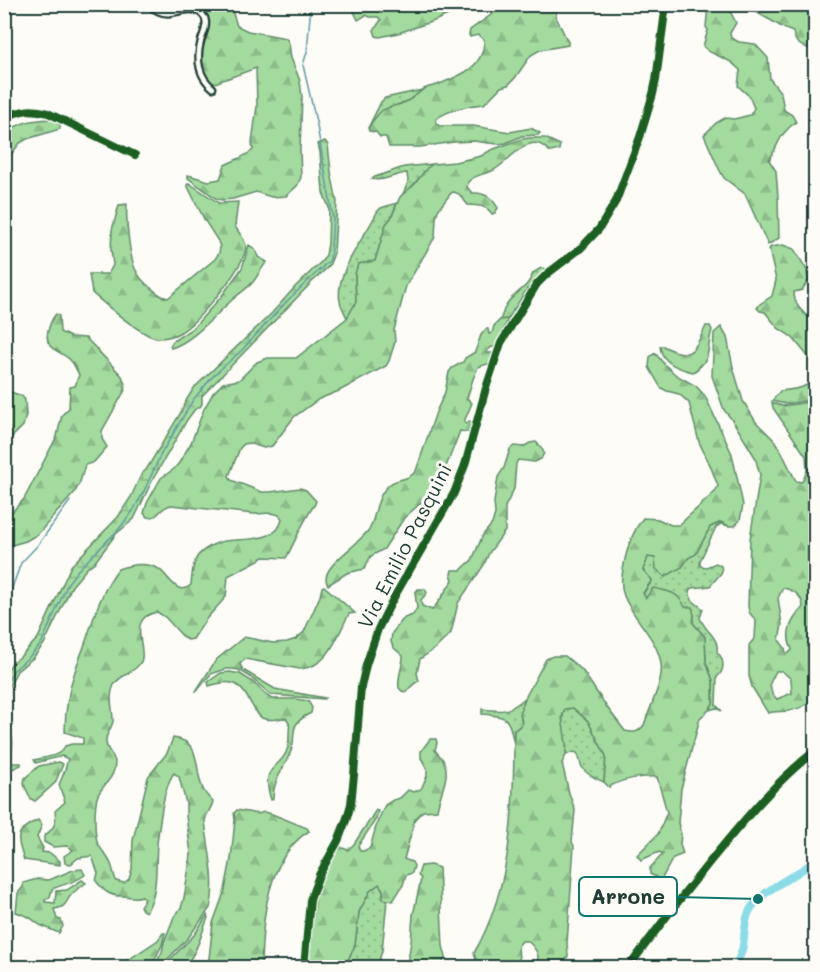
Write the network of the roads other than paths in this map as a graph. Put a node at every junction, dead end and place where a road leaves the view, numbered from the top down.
1 (149, 4) edge
2 (666, 4) edge
3 (213, 88) dead end
4 (4, 118) edge
5 (135, 155) dead end
6 (816, 750) edge
7 (304, 968) edge
8 (628, 968) edge

1 - 3 street
2 - 7 street, Via Emilio Pasquini
4 - 5 street
6 - 8 street

